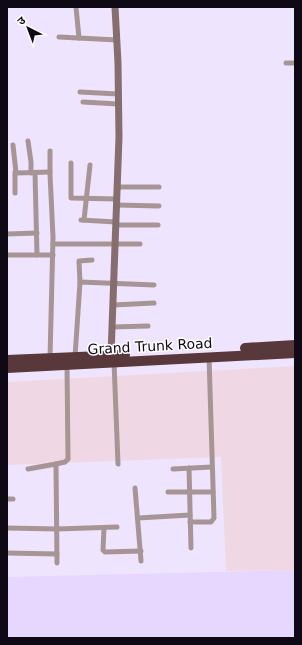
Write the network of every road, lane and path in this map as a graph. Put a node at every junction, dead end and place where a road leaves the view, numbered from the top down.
1 (76, 7) edge
2 (115, 7) edge
3 (58, 37) dead end
4 (79, 38) junction
5 (117, 40) junction
6 (286, 63) dead end
7 (295, 63) edge
8 (80, 92) dead end
9 (118, 94) junction
10 (83, 102) dead end
11 (118, 104) junction
12 (28, 141) dead end
13 (13, 145) dead end
14 (50, 151) dead end
15 (71, 163) dead end
16 (90, 165) dead end
17 (15, 172) junction
18 (50, 172) junction
19 (33, 173) junction
20 (117, 187) junction
21 (159, 187) dead end
22 (15, 193) dead end
23 (87, 198) junction
24 (116, 202) junction
25 (159, 206) dead end
26 (116, 223) junction
27 (158, 225) dead end
28 (37, 233) junction
29 (7, 234) edge
30 (53, 244) junction
31 (114, 244) junction
32 (140, 244) dead end
33 (7, 255) edge
34 (37, 255) junction
35 (53, 255) junction
36 (92, 260) dead end
37 (80, 283) junction
38 (114, 283) junction
39 (154, 284) dead end
40 (154, 303) dead end
41 (113, 305) junction
42 (148, 326) dead end
43 (112, 327) junction
44 (295, 345) edge
45 (295, 353) edge
46 (75, 357) junction
47 (209, 357) junction
48 (50, 358) junction
49 (113, 359) junction
50 (7, 360) edge
51 (67, 364) junction
52 (7, 368) edge
53 (56, 464) junction
54 (118, 464) dead end
55 (212, 467) junction
56 (189, 468) junction
57 (28, 469) dead end
58 (173, 469) dead end
59 (135, 488) dead end
60 (168, 492) dead end
61 (213, 492) junction
62 (189, 493) junction
63 (190, 515) junction
64 (138, 518) junction
65 (190, 522) junction
66 (117, 527) dead end
67 (7, 528) edge
68 (104, 528) junction
69 (57, 529) junction
70 (191, 548) dead end
71 (140, 551) junction
72 (7, 553) edge
73 (58, 554) junction
74 (141, 561) dead end
75 (57, 563) dead end

1 - 4 street
2 - 5 street
3 - 4 street
4 - 5 street
5 - 9 street
6 - 7 street
8 - 9 street
9 - 11 street
10 - 11 street
11 - 20 street
12 - 19 street
13 - 17 street
14 - 18 street
15 - 23 street
16 - 23 street
17 - 19 street
17 - 22 street
18 - 19 street
18 - 30 street
19 - 28 street
20 - 21 street
20 - 24 street
23 - 24 street
23 - 26 street
24 - 25 street
24 - 26 street
26 - 27 street
26 - 31 street
28 - 29 street
28 - 34 street
30 - 31 street
30 - 35 street
31 - 32 street
31 - 38 street
33 - 34 street
34 - 35 street
35 - 48 street
36 - 37 street
37 - 38 street
37 - 46 street
38 - 39 street
38 - 41 street
40 - 41 street
41 - 43 street
42 - 43 street
43 - 49 street
44 - 49 highway, Grand Trunk Road
45 - 47 highway, Grand Trunk Road
46 - 48 highway, Grand Trunk Road
46 - 49 highway, Grand Trunk Road
47 - 49 highway, Grand Trunk Road
47 - 55 street
48 - 50 highway, Grand Trunk Road
49 - 51 highway, Grand Trunk Road
49 - 54 street
51 - 52 highway, Grand Trunk Road
51 - 53 street
53 - 57 street
53 - 69 street
55 - 56 street
55 - 61 street
56 - 58 street
56 - 62 street
59 - 64 street
60 - 62 street
61 - 62 street
61 - 65 street
62 - 63 street
63 - 64 street
63 - 65 street
64 - 71 street
65 - 70 street
66 - 68 street
67 - 69 street
68 - 69 street
68 - 71 street
69 - 73 street
71 - 74 street
72 - 73 street
73 - 75 street

